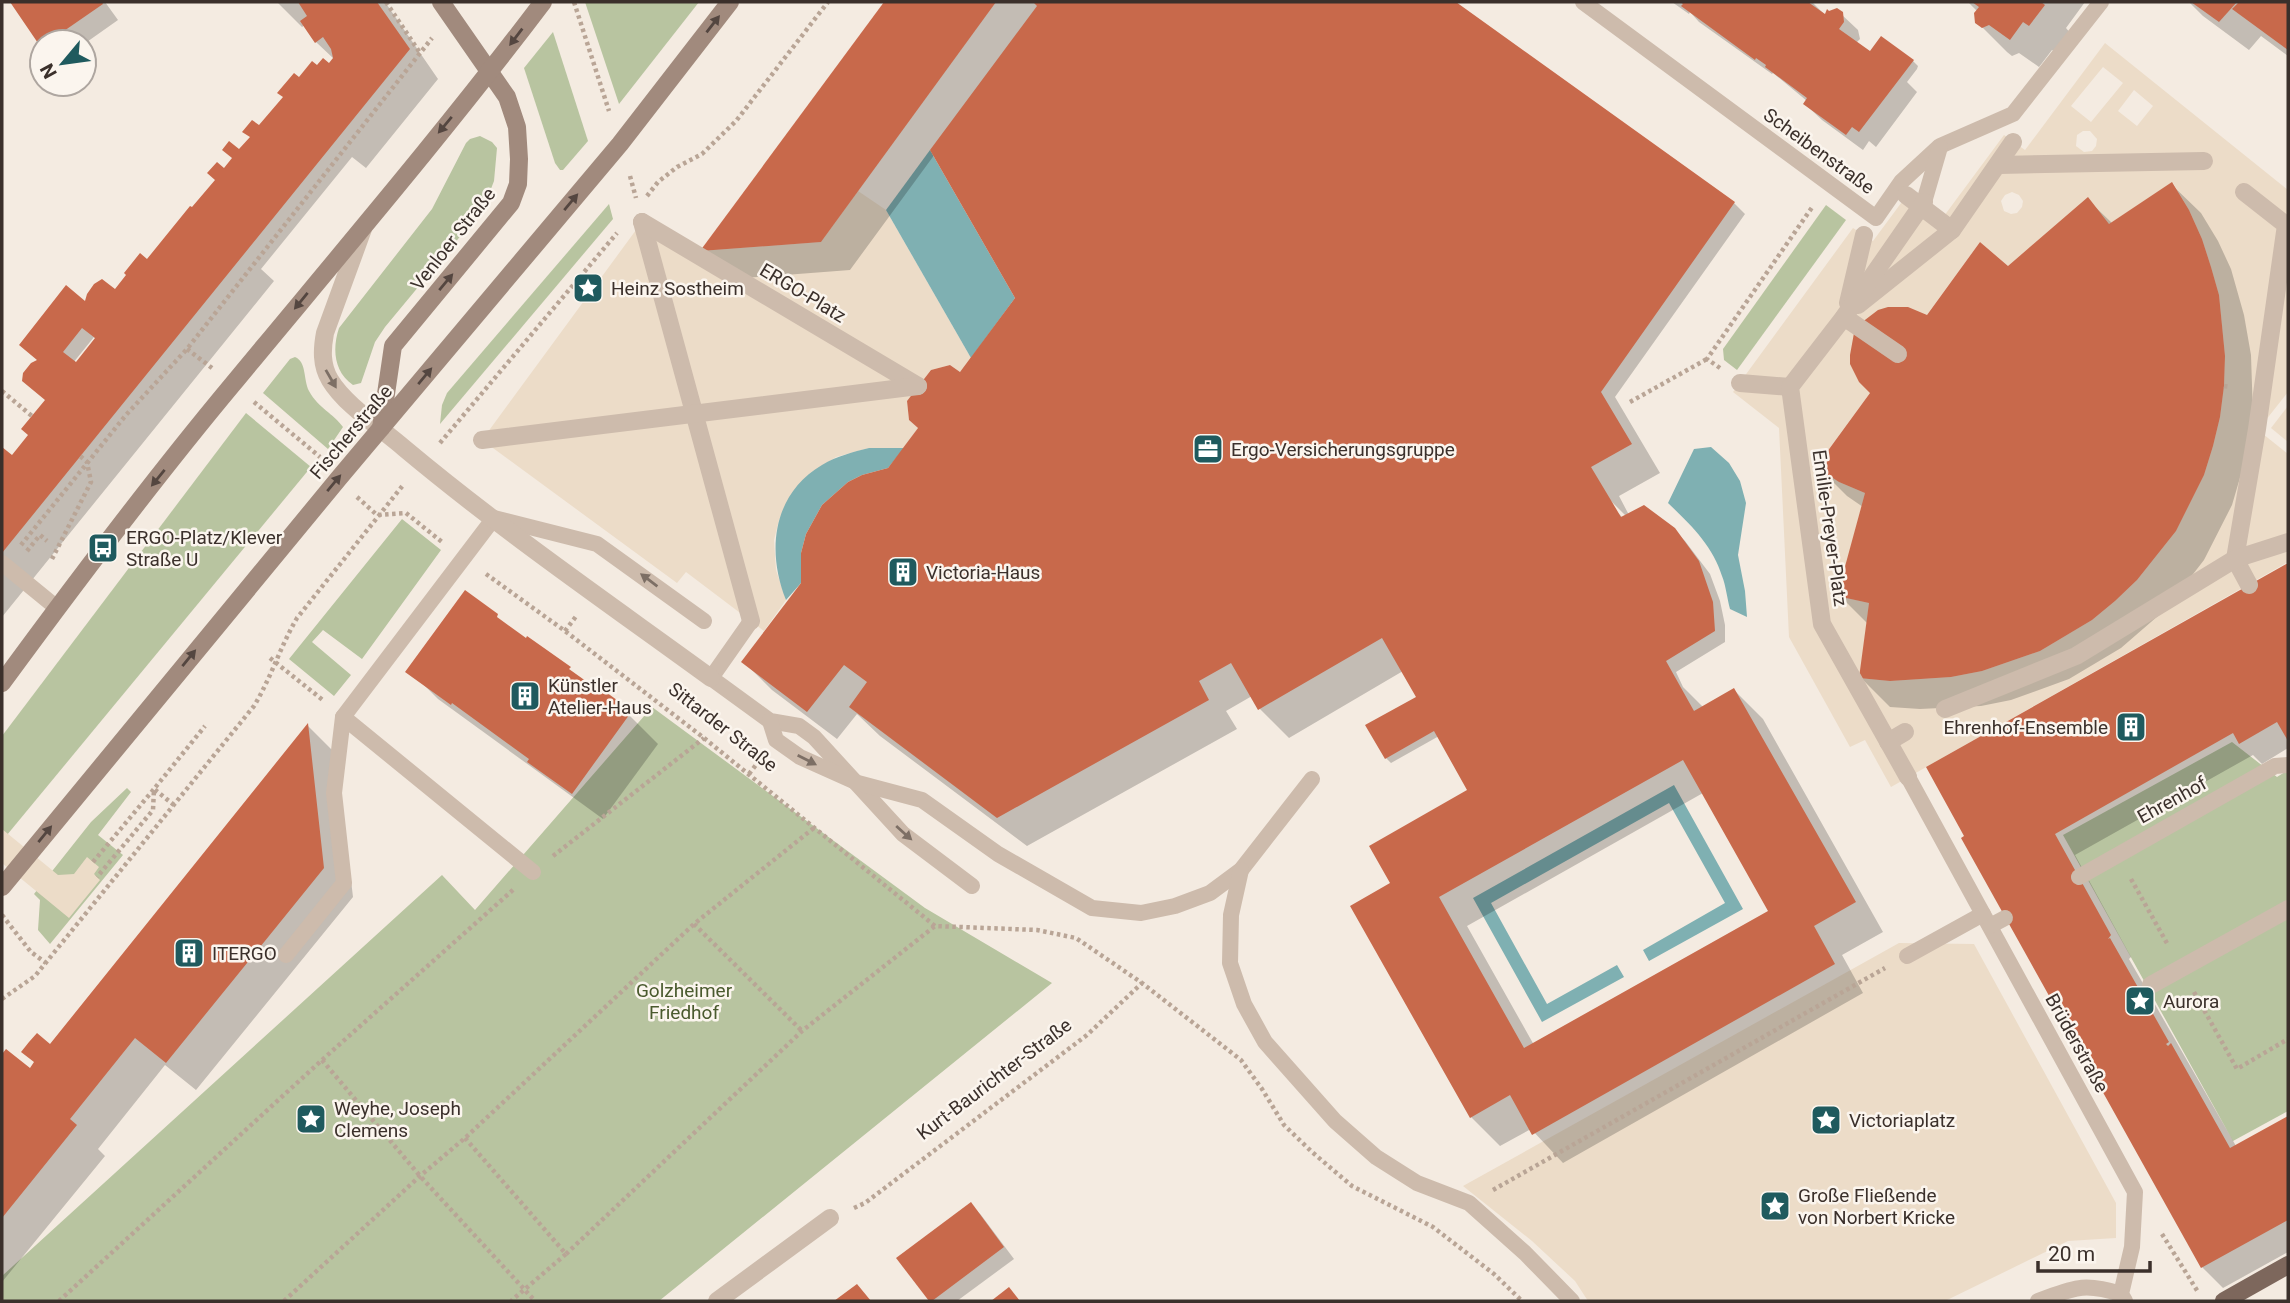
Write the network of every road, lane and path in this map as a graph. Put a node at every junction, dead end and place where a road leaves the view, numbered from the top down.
1 (386, 2) edge
2 (441, 2) edge
3 (543, 2) edge
4 (574, 2) edge
5 (730, 2) edge
6 (1583, 2) edge
7 (2101, 2) edge
8 (428, 43) dead end
9 (421, 52) junction
10 (489, 73) junction
11 (2013, 114) junction
12 (611, 116) dead end
13 (2013, 142) joint
14 (1940, 146) junction
15 (2204, 161) dead end
16 (1999, 164) junction
17 (1829, 184) junction
18 (1901, 192) junction
19 (2244, 192) dead end
20 (1923, 204) junction
21 (1876, 218) junction
22 (365, 222) junction
23 (2287, 225) edge
24 (1952, 230) junction
25 (1863, 239) junction
26 (1884, 258) junction
27 (1902, 270) junction
28 (1844, 317) junction
29 (187, 349) junction
30 (1898, 354) dead end
31 (1707, 359) junction
32 (209, 365) dead end
33 (1740, 383) joint
34 (1790, 387) junction
35 (2, 391) edge
36 (1630, 402) dead end
37 (255, 403) dead end
38 (694, 414) junction
39 (32, 416) dead end
40 (381, 428) junction
41 (482, 440) dead end
42 (80, 456) dead end
43 (320, 457) dead end
44 (87, 462) junction
45 (401, 487) dead end
46 (360, 501) dead end
47 (377, 515) junction
48 (494, 518) junction
49 (40, 535) dead end
50 (47, 541) dead end
51 (2288, 542) edge
52 (463, 557) junction
53 (52, 559) dead end
54 (2235, 559) junction
55 (3, 565) edge
56 (2249, 585) dead end
57 (57, 608) junction
58 (704, 621) dead end
59 (751, 621) joint
60 (270, 658) dead end
61 (275, 663) junction
62 (711, 678) junction
63 (2, 683) edge
64 (1945, 709) dead end
65 (343, 717) junction
66 (770, 721) junction
67 (205, 726) dead end
68 (1905, 732) dead end
69 (704, 738) junction
70 (1888, 742) junction
71 (758, 762) dead end
72 (2288, 765) edge
73 (749, 774) junction
74 (1908, 777) joint
75 (1312, 779) dead end
76 (858, 783) junction
77 (154, 789) junction
78 (174, 806) junction
79 (815, 827) junction
80 (93, 862) dead end
81 (1241, 870) junction
82 (533, 872) junction
83 (97, 877) dead end
84 (2079, 877) dead end
85 (972, 886) dead end
86 (2, 887) edge
87 (2288, 909) edge
88 (2, 915) edge
89 (2005, 918) dead end
90 (1986, 920) junction
91 (694, 924) junction
92 (935, 926) junction
93 (1076, 938) dead end
94 (286, 955) dead end
95 (1907, 956) joint
96 (46, 963) junction
97 (1142, 983) dead end
98 (2151, 985) dead end
99 (2, 999) edge
100 (802, 1031) junction
101 (322, 1060) junction
102 (465, 1139) junction
103 (420, 1176) junction
104 (2135, 1192) junction
105 (865, 1203) dead end
106 (1469, 1203) junction
107 (830, 1218) dead end
108 (566, 1254) junction
109 (2288, 1265) edge
110 (525, 1289) junction
111 (2200, 1295) dead end
112 (2123, 1298) edge
113 (59, 1301) edge
114 (284, 1301) edge
115 (511, 1301) edge
116 (535, 1301) edge
117 (717, 1301) edge
118 (1572, 1301) edge
119 (2038, 1301) edge
120 (2224, 1301) edge

1 - 9 path
2 - 10 main road, Venloer Straße
3 -> 10 main road
4 - 12 path
40 -> 5 main road, Fischerstraße
6 - 17 lane, Scheibenstraße
7 - 11 lane, Scheibenstraße
8 - 9 path
9 - 29 path
10 -> 22 main road
40 -> 10 main road, Venloer Straße
11 - 13 lane
11 - 14 lane, Scheibenstraße
13 - 16 street
14 - 18 lane, Scheibenstraße
14 - 20 lane
15 - 16 street
16 - 24 street
17 - 21 lane, Scheibenstraße
17 - 31 path
18 - 20 street
18 - 21 lane, Scheibenstraße
19 - 23 street
20 - 24 street
20 - 26 street
21 - 25 lane
22 -> 40 street, Sittarder Straße
22 -> 57 main road
23 - 54 street
24 - 27 street
25 - 26 street
25 - 28 street
26 - 27 street
26 - 28 street
27 - 28 street
28 - 30 street
28 - 34 street
29 - 32 path
29 - 44 path
31 - 33 path
31 - 36 path
33 - 34 street
34 - 70 street, Emilie-Preyer-Platz
35 - 39 path
37 - 43 path
38 - 38 street, ERGO-Platz
38 - 41 street, ERGO-Platz
38 - 59 street, ERGO-Platz
40 - 48 street, Sittarder Straße
86 -> 40 main road, Fischerstraße
42 - 44 path
44 - 53 path
44 - 55 path
45 - 47 path
46 - 47 path
47 - 52 path, Sittarder Straße
47 - 61 path
48 - 52 lane
58 -> 48 lane
48 - 62 street, Sittarder Straße
49 - 50 path
51 - 54 street
52 - 65 lane
52 - 69 path, Sittarder Straße
54 - 56 street
54 - 64 street
55 - 57 lane
57 - 63 main road
59 - 62 lane
60 - 61 path
61 - 65 path
61 - 78 path
62 - 66 lane, Sittarder Straße
65 - 82 lane
65 - 94 lane
66 - 76 lane, Sittarder Straße
66 -> 76 lane, Sittarder Straße
67 - 77 path
68 - 70 street
69 - 73 path, Sittarder Straße
69 - 82 path
70 - 74 street, Emilie-Preyer-Platz
71 - 73 path
72 - 84 lane, Ehrenhof
73 - 79 path, Sittarder Straße
74 - 90 lane, Emilie-Preyer-Platz
75 - 81 lane
76 - 81 lane, Sittarder Straße
76 -> 85 lane
77 - 78 path
77 - 80 path
77 - 83 path
78 - 96 path
79 - 91 path
79 - 92 path, Sittarder Straße
81 - 106 lane
82 - 101 path
87 - 98 street
88 - 96 path
89 - 90 lane
90 - 95 lane
90 - 104 lane, Brüderstraße
91 - 100 path
91 - 102 path
92 - 93 path
92 - 100 path
95 - 106 path
96 - 99 path
97 - 105 path, Kurt-Baurichter-Straße
100 - 108 path
101 - 103 path
101 - 113 path
102 - 103 path
102 - 108 path
103 - 110 path
103 - 114 path
104 - 111 path
104 - 112 lane
106 - 118 lane
107 - 117 street
108 - 110 path
109 - 120 main road
110 - 115 path
110 - 116 path
112 - 119 lane

